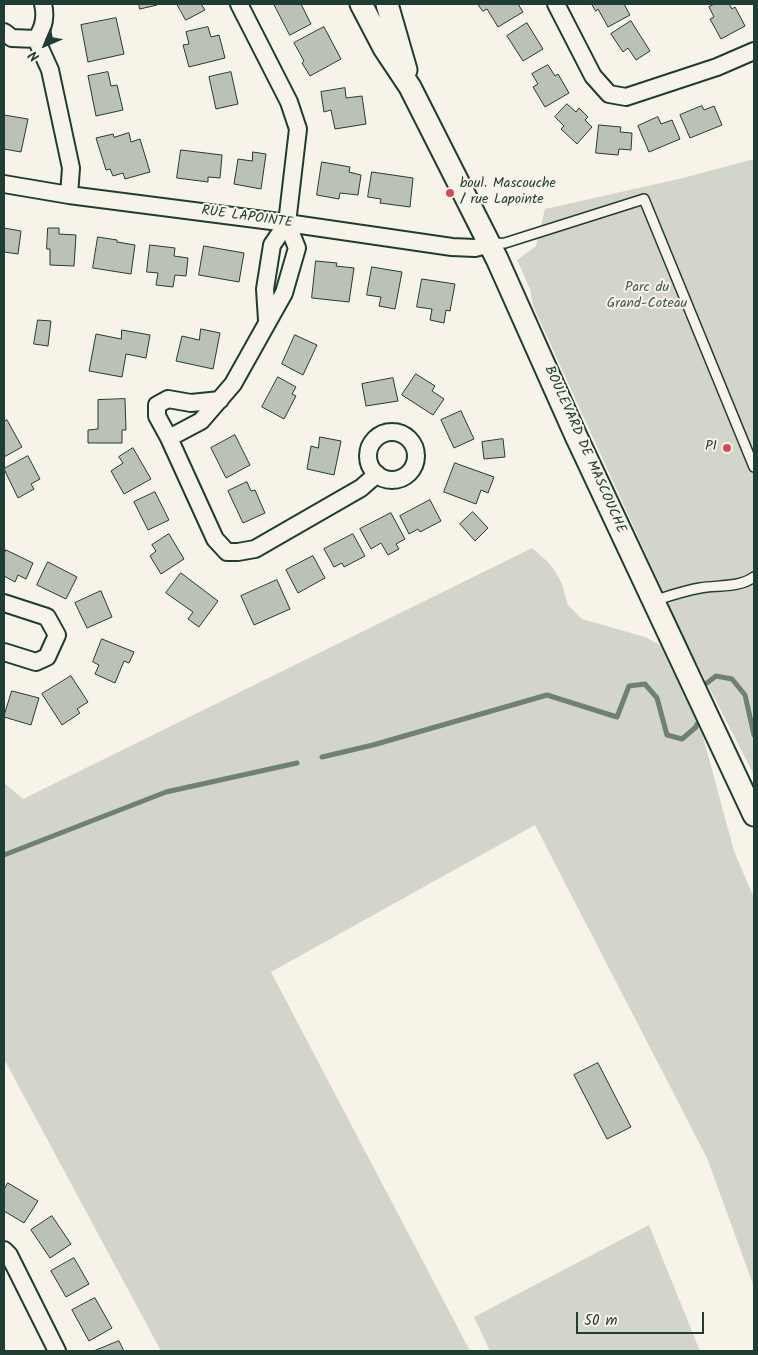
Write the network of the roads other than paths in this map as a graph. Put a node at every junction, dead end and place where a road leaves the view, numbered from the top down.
1 (43, 4) edge
2 (239, 4) edge
3 (361, 4) edge
4 (387, 4) edge
5 (556, 4) edge
6 (4, 32) edge
7 (36, 39) junction
8 (754, 51) edge
9 (410, 87) junction
10 (4, 184) edge
11 (69, 195) junction
12 (288, 223) junction
13 (490, 244) junction
14 (267, 320) junction
15 (220, 400) junction
16 (170, 438) junction
17 (754, 468) edge
18 (377, 474) dead end
19 (754, 577) edge
20 (653, 601) junction
21 (4, 603) edge
22 (4, 652) edge
23 (754, 815) edge
24 (4, 1250) edge
25 (57, 1351) edge

1 - 7 street
2 - 12 street
3 - 9 street, BOULEVARD DE MASCOUCHE
4 - 9 street, BOULEVARD DE MASCOUCHE
5 - 8 street
6 - 7 street
7 - 11 street
9 - 13 street, BOULEVARD DE MASCOUCHE
10 - 11 street, RUE LAPOINTE
11 - 12 street, RUE LAPOINTE
12 - 13 street, RUE LAPOINTE
12 - 14 street
12 - 14 street
13 - 17 lane
13 - 20 street, BOULEVARD DE MASCOUCHE
14 - 15 street
15 - 16 street
15 - 16 street
16 - 18 street
19 - 20 lane
20 - 23 street, BOULEVARD DE MASCOUCHE
21 - 22 street
24 - 25 street

